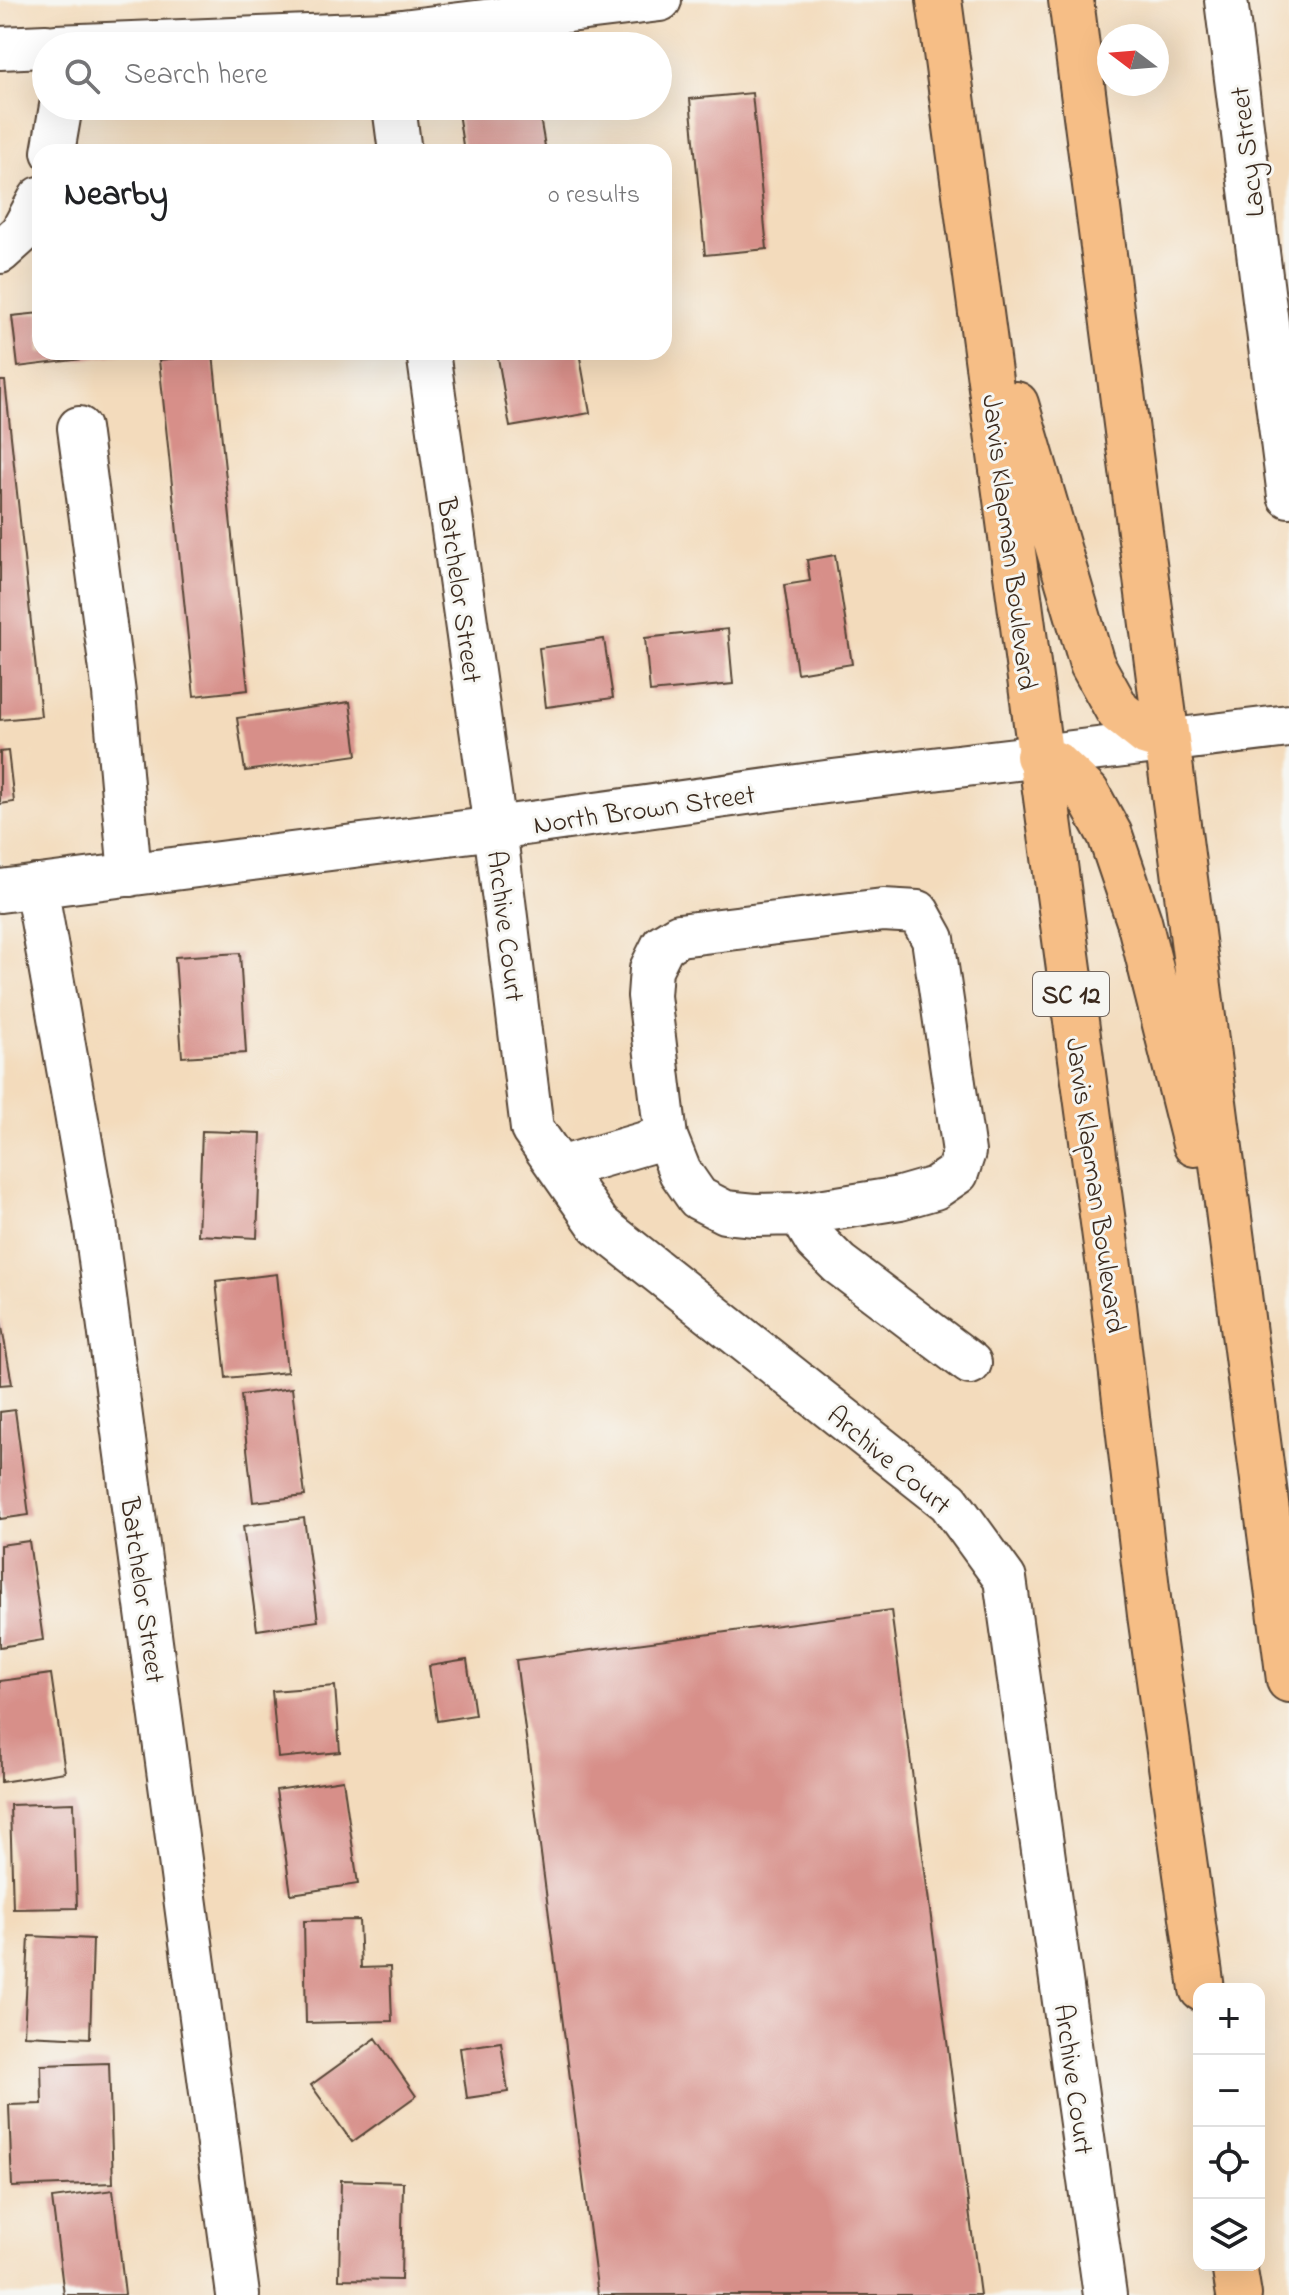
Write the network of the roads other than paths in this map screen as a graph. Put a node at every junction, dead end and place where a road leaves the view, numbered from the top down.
1 (660, 0) edge
2 (939, 0) edge
3 (1071, 0) edge
4 (1226, 0) edge
5 (384, 26) edge
6 (290, 32) edge
7 (32, 47) edge
8 (0, 48) edge
9 (59, 120) edge
10 (396, 120) edge
11 (54, 144) edge
12 (399, 144) edge
13 (32, 213) edge
14 (972, 243) junction
15 (0, 252) edge
16 (429, 360) edge
17 (79, 428) dead end
18 (1289, 496) edge
19 (1289, 726) edge
20 (1167, 740) junction
21 (1038, 756) junction
22 (495, 828) junction
23 (130, 875) junction
24 (18, 889) edge
25 (666, 1137) junction
26 (560, 1168) junction
27 (800, 1214) junction
28 (1246, 1348) junction
29 (970, 1363) dead end
30 (1289, 1680) edge
31 (1201, 1983) edge
32 (1235, 2271) edge
33 (238, 2295) edge
34 (1105, 2295) edge
35 (1239, 2295) edge

1 - 5 street
2 - 14 highway, Jarvis Klapman Boulevard / SC 12
3 - 20 highway
4 - 18 street, Lacy Street
5 - 6 street
7 - 8 street
9 - 11 street
10 - 12 street
13 - 15 street
14 - 20 highway
14 - 21 highway, Jarvis Klapman Boulevard / SC 12
16 - 22 street, Batchelor Street
17 - 23 street
19 - 20 street, North Brown Street
20 - 21 street, North Brown Street
20 - 28 highway
21 - 22 street, North Brown Street
21 - 28 highway
21 - 31 highway, Jarvis Klapman Boulevard / SC 12
22 - 23 street, North Brown Street
22 - 26 street, Archive Court
23 - 24 street, North Brown Street
24 - 33 street, Batchelor Street
25 - 26 street
25 - 27 street
25 - 27 street
26 - 34 street, Archive Court
27 - 29 street
28 - 30 highway
32 - 35 highway

